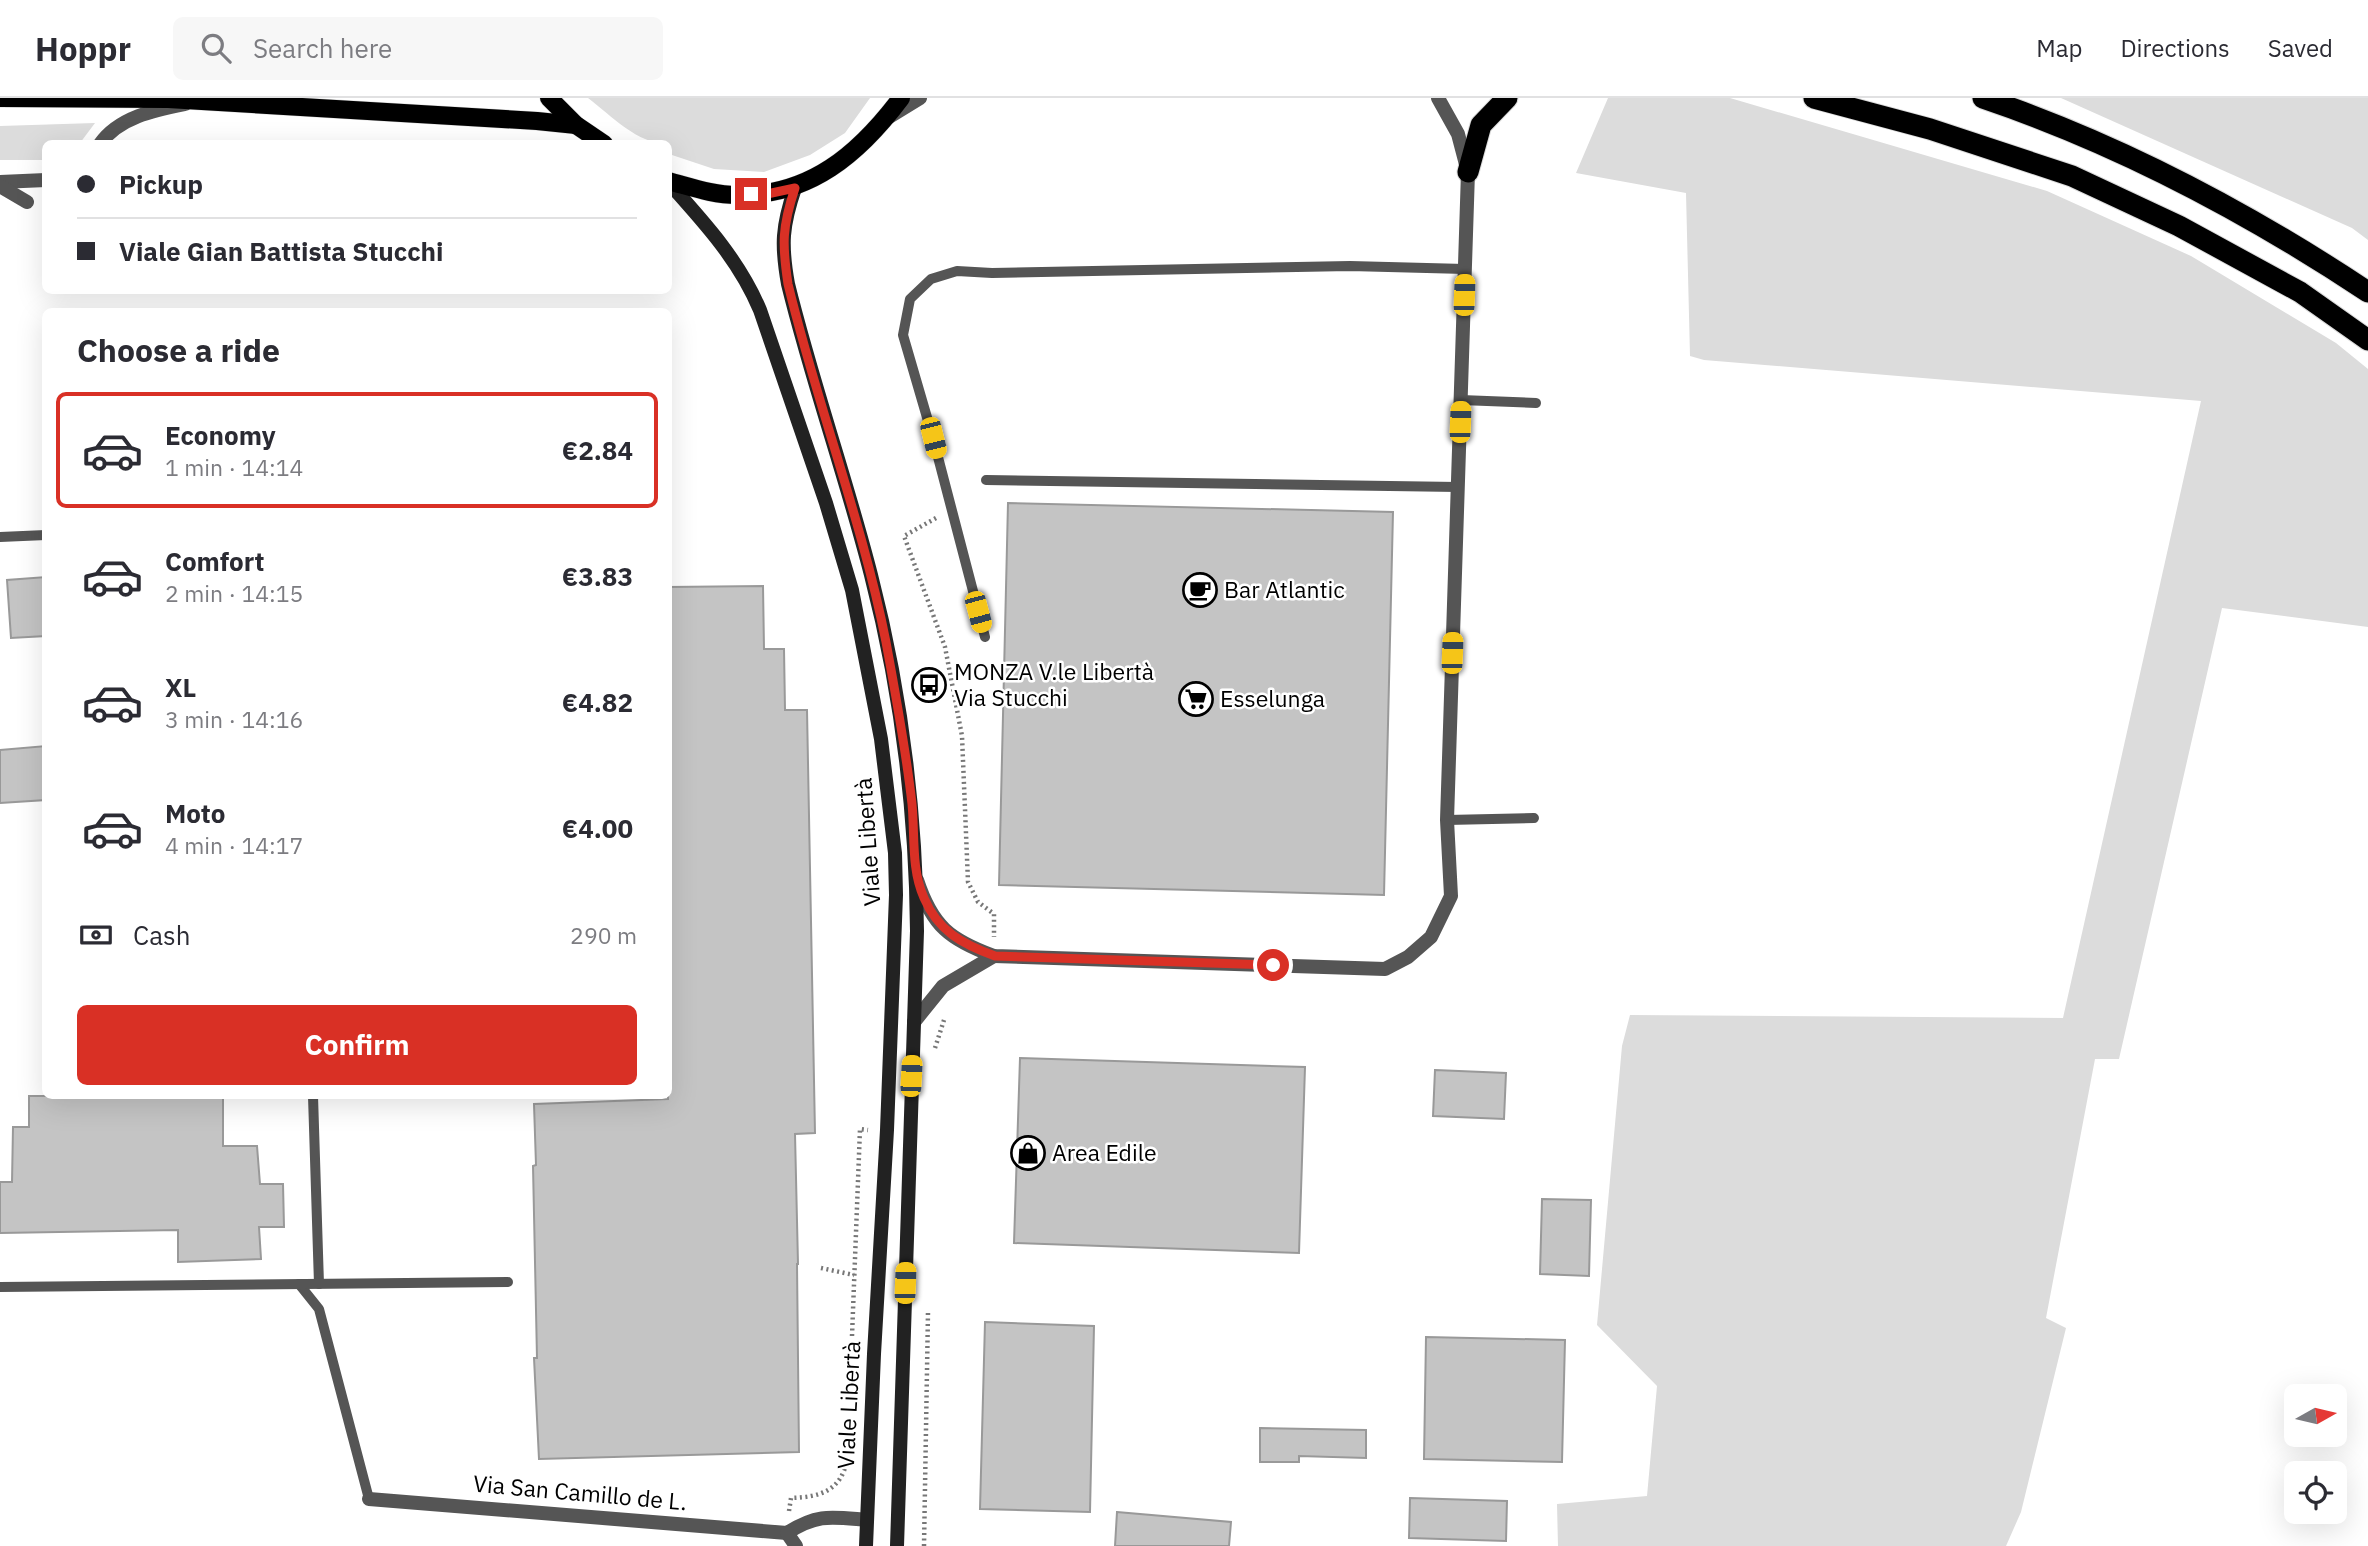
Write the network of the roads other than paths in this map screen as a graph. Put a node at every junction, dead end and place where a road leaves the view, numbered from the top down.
1 (0, 98) edge
2 (549, 98) edge
3 (901, 98) edge
4 (920, 98) edge
5 (1438, 98) edge
6 (1507, 98) edge
7 (1814, 98) edge
8 (1983, 98) edge
9 (150, 99) edge
10 (197, 102) junction
11 (885, 119) junction
12 (576, 125) junction
13 (103, 140) edge
14 (598, 140) edge
15 (1468, 173) junction
16 (42, 180) edge
17 (672, 183) edge
18 (0, 184) edge
19 (672, 186) edge
20 (795, 188) junction
21 (27, 202) dead end
22 (1465, 269) junction
23 (2368, 292) edge
24 (2368, 340) edge
25 (1461, 400) junction
26 (1536, 403) dead end
27 (986, 480) dead end
28 (1458, 487) junction
29 (42, 535) edge
30 (0, 537) edge
31 (985, 638) dead end
32 (1534, 817) dead end
33 (1447, 820) junction
34 (917, 877) junction
35 (995, 956) junction
36 (914, 1022) junction
37 (313, 1099) edge
38 (508, 1282) dead end
39 (299, 1284) junction
40 (319, 1284) junction
41 (0, 1287) edge
42 (369, 1499) joint
43 (867, 1520) junction
44 (788, 1533) junction
45 (796, 1546) edge
46 (866, 1546) edge
47 (897, 1546) edge
48 (904, 1546) edge

1 - 9 main road
2 - 12 main road
3 - 11 main road
4 - 11 street
5 - 15 street
6 - 15 highway
7 - 24 highway
8 - 23 highway
9 - 10 main road
10 - 12 main road
10 - 13 street
11 - 20 main road
12 - 14 main road
15 - 22 street
16 - 18 street
17 - 20 main road
18 - 21 street
19 - 43 main road, Viale Libertà
20 - 34 main road, Viale Libertà
22 - 25 street
22 - 31 lane
25 - 26 lane
25 - 28 street
27 - 28 lane
28 - 33 street
29 - 30 lane
32 - 33 lane
33 - 35 street
34 - 35 street
34 - 36 main road, Viale Libertà
35 - 36 street
36 - 47 main road, Viale Libertà
37 - 40 lane
38 - 40 lane
39 - 40 lane
39 - 41 lane
39 - 42 lane
42 - 44 street, Via San Camillo de L.
43 - 44 street
43 - 46 main road, Viale Libertà
44 - 45 street
47 - 48 lane

